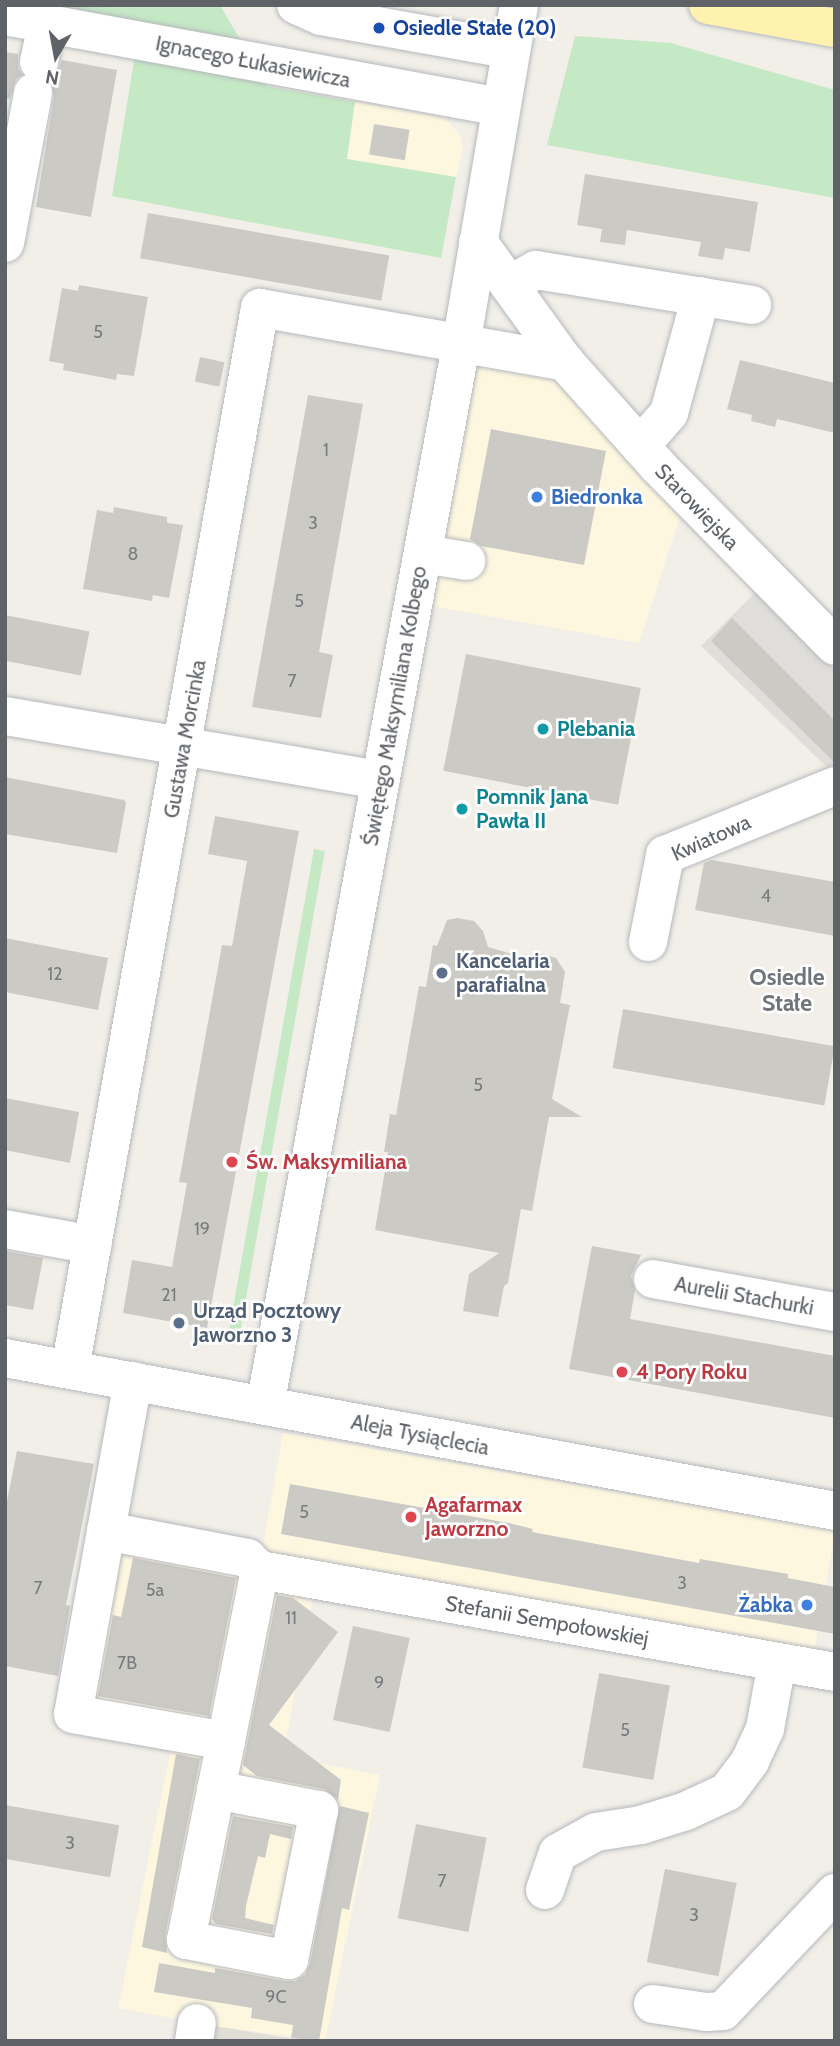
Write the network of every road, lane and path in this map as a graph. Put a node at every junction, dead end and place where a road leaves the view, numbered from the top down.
1 (296, 5) edge
2 (519, 5) edge
3 (708, 5) edge
4 (5, 16) edge
5 (47, 24) junction
6 (835, 28) edge
7 (511, 50) junction
8 (27, 97) edge
9 (501, 107) junction
10 (478, 242) junction
11 (5, 243) edge
12 (509, 285) junction
13 (701, 296) junction
14 (752, 305) dead end
15 (461, 345) junction
16 (565, 362) junction
17 (640, 446) junction
18 (423, 554) junction
19 (466, 561) dead end
20 (835, 646) edge
21 (5, 716) edge
22 (184, 747) junction
23 (381, 780) junction
24 (835, 786) edge
25 (648, 942) dead end
26 (5, 1229) edge
27 (93, 1245) junction
28 (653, 1279) dead end
29 (835, 1312) edge
30 (5, 1358) edge
31 (70, 1370) junction
32 (133, 1381) junction
33 (265, 1406) junction
34 (835, 1511) edge
35 (106, 1531) junction
36 (260, 1570) junction
37 (777, 1662) junction
38 (835, 1672) edge
39 (226, 1741) junction
40 (216, 1790) junction
41 (545, 1890) dead end
42 (835, 1893) edge
43 (653, 2004) dead end

1 - 7 street
2 - 7 street, Świętego Maksymiliana Kolbego
3 - 6 main road
4 - 5 street, Ignacego Łukasiewicza
5 - 8 street
5 - 9 street, Ignacego Łukasiewicza
7 - 9 street, Świętego Maksymiliana Kolbego
8 - 11 street
9 - 10 street, Świętego Maksymiliana Kolbego
10 - 12 street, Starowiejska
10 - 15 street, Świętego Maksymiliana Kolbego
12 - 13 street
12 - 16 street, Starowiejska
13 - 14 street
13 - 17 street
15 - 16 street
15 - 18 street, Świętego Maksymiliana Kolbego
15 - 22 street, Gustawa Morcinka
16 - 17 street, Starowiejska
17 - 20 street, Starowiejska
18 - 19 street
18 - 23 street, Świętego Maksymiliana Kolbego
21 - 22 street
22 - 23 street
22 - 27 street, Gustawa Morcinka
23 - 33 street, Świętego Maksymiliana Kolbego
24 - 25 street, Kwiatowa
26 - 27 street
27 - 31 street, Gustawa Morcinka
28 - 29 street, Aurelii Stachurki
30 - 31 street, Aleja Tysiąclecia
31 - 32 street, Aleja Tysiąclecia
32 - 33 street, Aleja Tysiąclecia
32 - 35 street
33 - 34 street, Aleja Tysiąclecia
35 - 36 street, Stefanii Sempołowskiej
35 - 39 street
36 - 37 street, Stefanii Sempołowskiej
36 - 39 street
37 - 38 street, Stefanii Sempołowskiej
37 - 41 street
39 - 40 street
40 - 40 street
42 - 43 street

